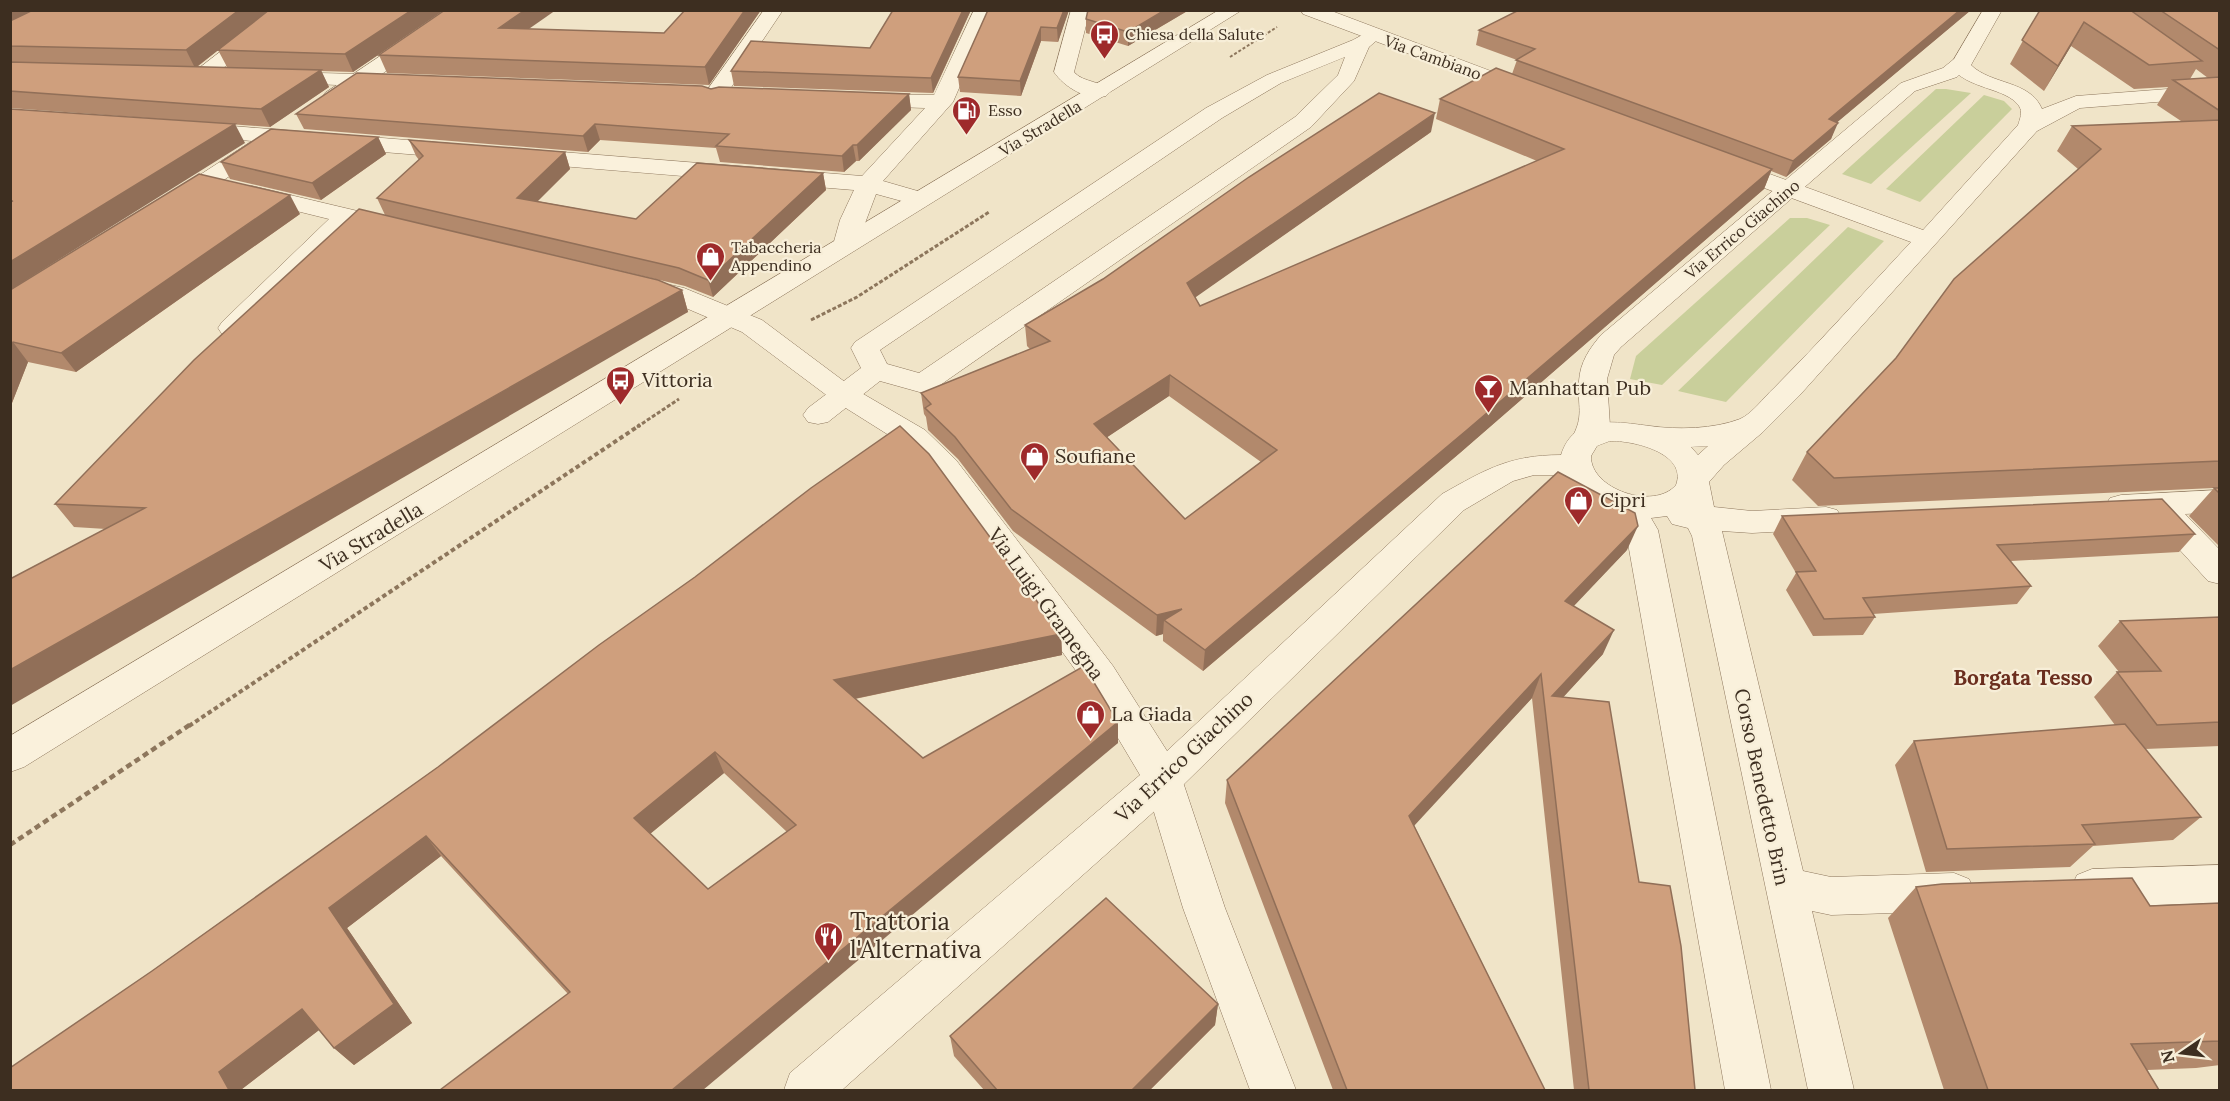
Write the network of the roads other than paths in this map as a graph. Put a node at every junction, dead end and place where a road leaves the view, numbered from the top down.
1 (287, 10) edge
2 (464, 10) edge
3 (774, 10) edge
4 (984, 10) edge
5 (1081, 10) edge
6 (1233, 10) edge
7 (1310, 10) edge
8 (1993, 10) edge
9 (1367, 39) junction
10 (1961, 63) junction
11 (2189, 74) edge
12 (177, 75) edge
13 (201, 76) junction
14 (235, 77) edge
15 (257, 78) edge
16 (359, 80) junction
17 (394, 82) edge
18 (1099, 92) junction
19 (691, 94) edge
20 (2216, 95) edge
21 (714, 96) junction
22 (737, 96) edge
23 (1542, 97) edge
24 (851, 100) edge
25 (942, 102) junction
26 (2029, 126) junction
27 (172, 128) edge
28 (277, 136) junction
29 (480, 152) edge
30 (504, 154) edge
31 (1710, 160) edge
32 (206, 182) junction
33 (868, 184) junction
34 (1789, 189) junction
35 (920, 200) junction
36 (157, 213) edge
37 (346, 216) junction
38 (414, 232) edge
39 (1927, 240) junction
40 (846, 245) junction
41 (617, 280) edge
42 (731, 316) junction
43 (212, 348) edge
44 (876, 370) junction
45 (843, 394) junction
46 (818, 415) dead end
47 (1759, 420) junction
48 (1643, 435) junction
49 (1581, 452) junction
50 (1698, 501) junction
51 (2220, 501) edge
52 (1627, 503) junction
53 (2157, 504) junction
54 (2097, 507) edge
55 (1859, 517) edge
56 (2220, 572) edge
57 (10, 756) edge
58 (1163, 779) junction
59 (2220, 884) edge
60 (1784, 886) junction
61 (2055, 889) edge
62 (1996, 891) edge
63 (807, 1090) edge
64 (1273, 1090) edge
65 (1748, 1090) edge
66 (1831, 1090) edge

1 - 13 street
2 - 16 street
3 - 21 street
4 - 25 street
5 - 18 street
6 - 18 street, Via Stradella
7 - 9 street, Via Cambiano
8 - 10 street, Via Errico Giachino
9 - 23 street, Via Cambiano
9 - 44 street
9 - 44 street
10 - 26 street
10 - 34 street, Via Errico Giachino
11 - 20 street
12 - 13 street
13 - 14 street
15 - 16 street
16 - 17 street
16 - 28 street
18 - 35 street, Via Stradella
19 - 21 street
20 - 26 street, Via Errico Giachino
21 - 22 street
24 - 25 street
25 - 33 street
26 - 39 street, Via Errico Giachino
27 - 28 street
28 - 29 street
28 - 32 street
30 - 33 street
31 - 34 street
32 - 36 street
32 - 37 street
33 - 35 street
33 - 40 street
34 - 39 street
34 - 49 street, Via Errico Giachino
35 - 40 street, Via Stradella
37 - 38 street
37 - 43 street
39 - 47 street, Via Errico Giachino
40 - 42 street, Via Stradella
41 - 42 street, Via Luigi Gramegna
42 - 45 street, Via Luigi Gramegna
42 - 57 street, Via Stradella
44 - 45 street
45 - 46 street
45 - 58 street, Via Luigi Gramegna
47 - 48 street, Via Errico Giachino
47 - 50 street, Via Errico Giachino
48 - 49 street, Via Errico Giachino
48 - 50 street, Via Errico Giachino
49 - 52 street
49 - 58 street, Via Errico Giachino
50 - 52 street
50 - 55 street
50 - 60 street, Corso Benedetto Brin
51 - 53 street
52 - 65 street
53 - 54 street
53 - 56 street
58 - 63 street, Via Errico Giachino
58 - 64 street, Via Luigi Gramegna
59 - 61 street
60 - 62 street
60 - 66 street, Corso Benedetto Brin

